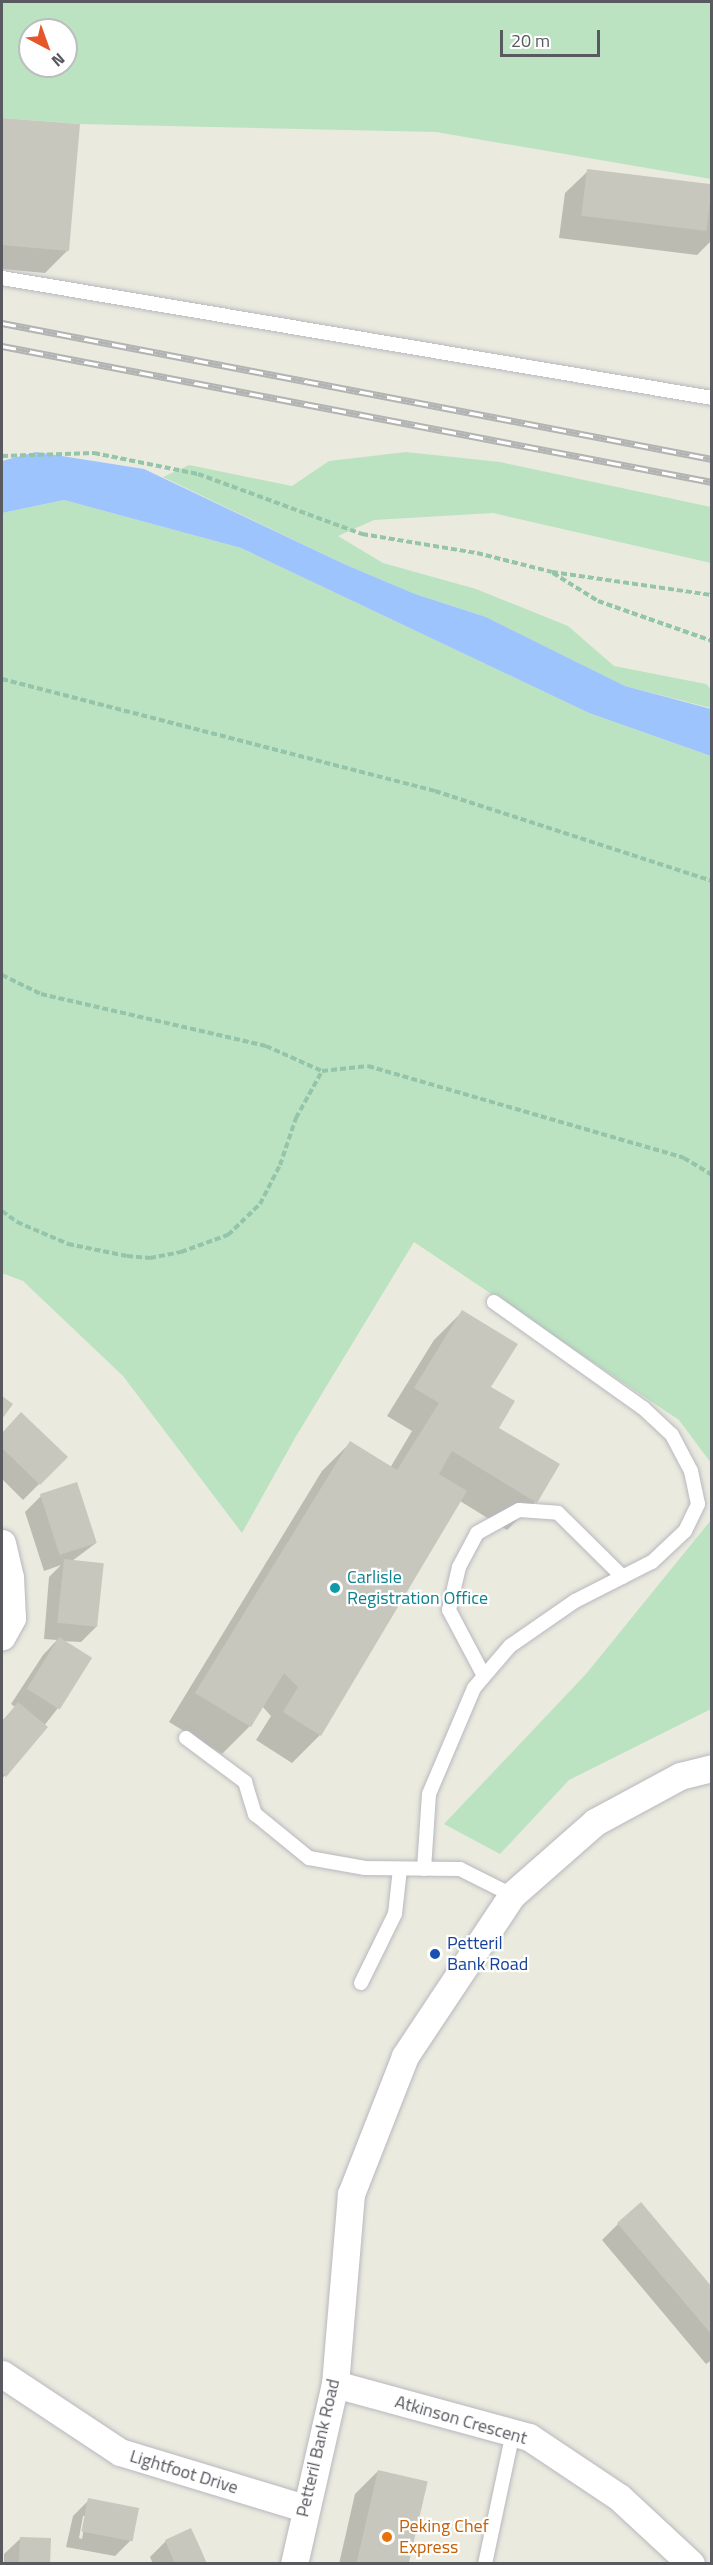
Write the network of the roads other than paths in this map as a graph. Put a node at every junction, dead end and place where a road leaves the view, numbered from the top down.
1 (2, 278) edge
2 (711, 398) edge
3 (494, 1302) dead end
4 (2, 1543) edge
5 (622, 1577) junction
6 (2, 1636) edge
7 (484, 1676) junction
8 (186, 1738) dead end
9 (711, 1768) edge
10 (400, 1869) junction
11 (424, 1869) junction
12 (512, 1895) junction
13 (361, 1983) dead end
14 (5, 2384) edge
15 (335, 2384) junction
16 (513, 2432) junction
17 (304, 2508) junction
18 (294, 2564) edge
19 (484, 2564) edge
20 (691, 2564) edge

1 - 2 lane
3 - 5 lane
4 - 6 street
5 - 7 lane
5 - 7 lane
7 - 11 lane
8 - 10 lane
9 - 12 street, Petteril Bank Road
10 - 11 lane
10 - 13 lane
11 - 12 lane
12 - 15 street, Petteril Bank Road
14 - 17 street, Lightfoot Drive
15 - 16 street, Atkinson Crescent
15 - 17 street, Petteril Bank Road
16 - 19 lane
16 - 20 street, Atkinson Crescent
17 - 18 street, Petteril Bank Road

